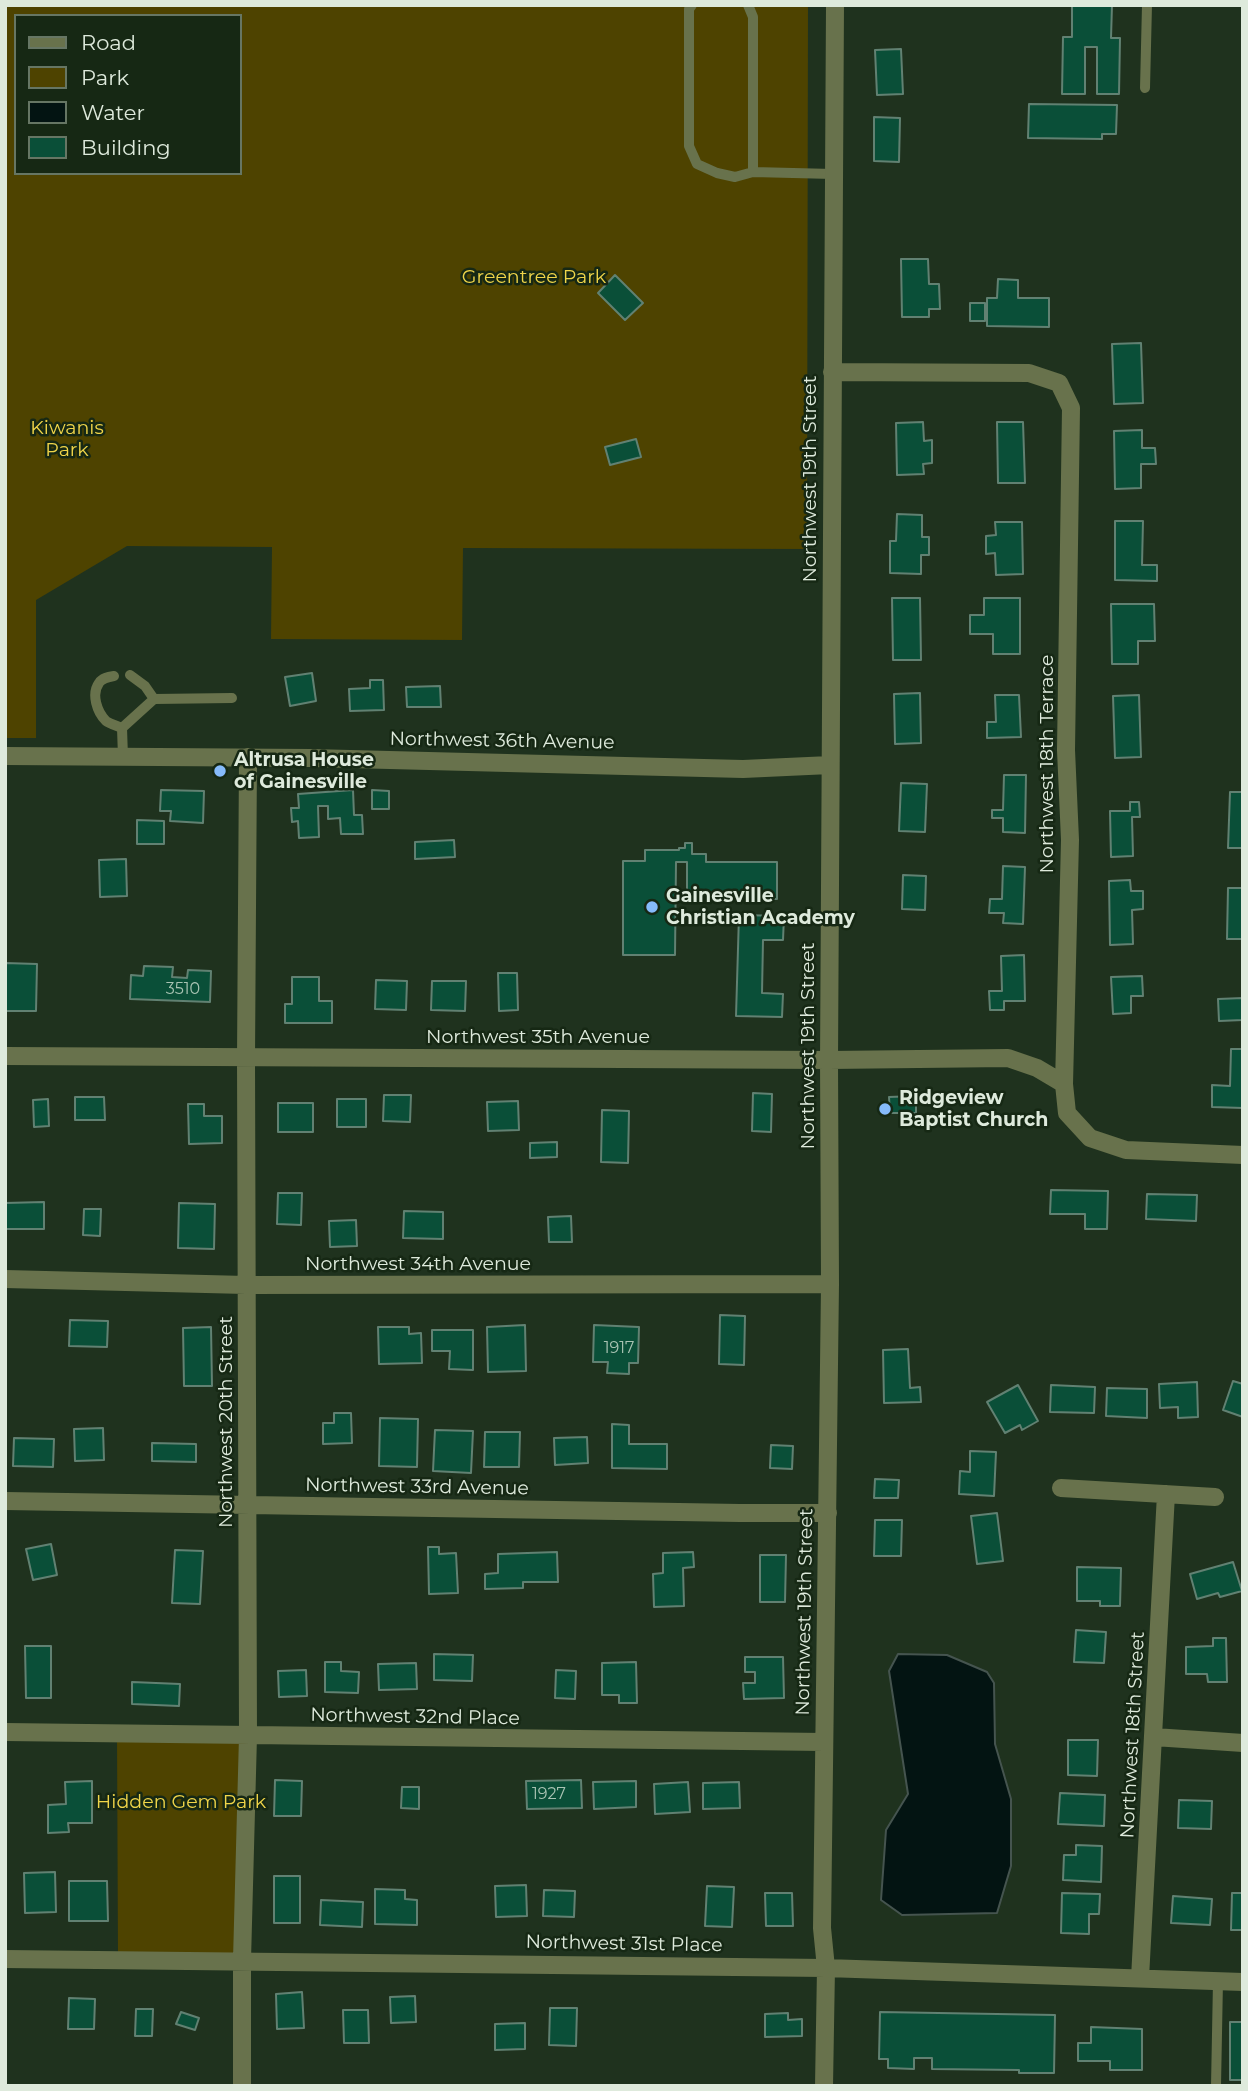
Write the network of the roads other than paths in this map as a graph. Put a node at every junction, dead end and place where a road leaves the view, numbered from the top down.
1 (692, 5) edge
2 (748, 5) edge
3 (835, 5) edge
4 (1147, 5) edge
5 (1145, 88) dead end
6 (753, 172) junction
7 (833, 174) junction
8 (832, 372) junction
9 (114, 676) dead end
10 (130, 676) dead end
11 (232, 698) dead end
12 (154, 699) junction
13 (122, 728) junction
14 (5, 756) edge
15 (123, 757) junction
16 (247, 757) junction
17 (830, 765) junction
18 (5, 1056) edge
19 (246, 1058) junction
20 (829, 1059) junction
21 (1064, 1084) junction
22 (1243, 1155) edge
23 (5, 1279) edge
24 (830, 1284) junction
25 (246, 1285) junction
26 (1061, 1488) dead end
27 (1166, 1494) junction
28 (1215, 1497) dead end
29 (5, 1501) edge
30 (247, 1506) junction
31 (828, 1513) junction
32 (5, 1732) edge
33 (248, 1736) junction
34 (1154, 1737) junction
35 (824, 1742) junction
36 (1243, 1743) edge
37 (5, 1959) edge
38 (242, 1960) junction
39 (825, 1968) junction
40 (1140, 1978) junction
41 (1217, 1981) junction
42 (1243, 1982) edge
43 (242, 2086) edge
44 (824, 2086) edge
45 (1216, 2086) edge

1 - 6 lane
2 - 6 lane
3 - 7 street, Northwest 19th Street
4 - 5 lane
6 - 7 lane
7 - 8 street, Northwest 19th Street
8 - 17 street, Northwest 19th Street
8 - 21 street, Northwest 18th Terrace
9 - 13 lane
10 - 12 lane
11 - 12 lane
12 - 13 lane
13 - 15 lane
14 - 15 street, Northwest 36th Avenue
15 - 16 street, Northwest 36th Avenue
16 - 17 street, Northwest 36th Avenue
16 - 19 street, Northwest 20th Street
17 - 20 street, Northwest 19th Street
18 - 19 street, Northwest 35th Avenue
19 - 20 street, Northwest 35th Avenue
19 - 25 street, Northwest 20th Street
20 - 21 street, Northwest 35th Avenue
20 - 24 street, Northwest 19th Street
21 - 22 street, Northwest 18th Terrace
23 - 25 street, Northwest 34th Avenue
24 - 25 street, Northwest 34th Avenue
24 - 31 street, Northwest 19th Street
25 - 30 street, Northwest 20th Street
26 - 27 street
27 - 28 street
27 - 34 street, Northwest 18th Street
29 - 30 street, Northwest 33rd Avenue
30 - 31 street, Northwest 33rd Avenue
30 - 33 street, Northwest 20th Street
31 - 35 street, Northwest 19th Street
32 - 33 street, Northwest 32nd Place
33 - 35 street, Northwest 32nd Place
33 - 38 street, Northwest 20th Street
34 - 36 street
34 - 40 street, Northwest 18th Street
35 - 39 street, Northwest 19th Street
37 - 38 street, Northwest 31st Place
38 - 39 street, Northwest 31st Place
38 - 43 street, Northwest 20th Street
39 - 40 street, Northwest 31st Place
39 - 44 street, Northwest 19th Street
40 - 41 street, Northwest 31st Place
41 - 42 street, Northwest 31st Place
41 - 45 lane

